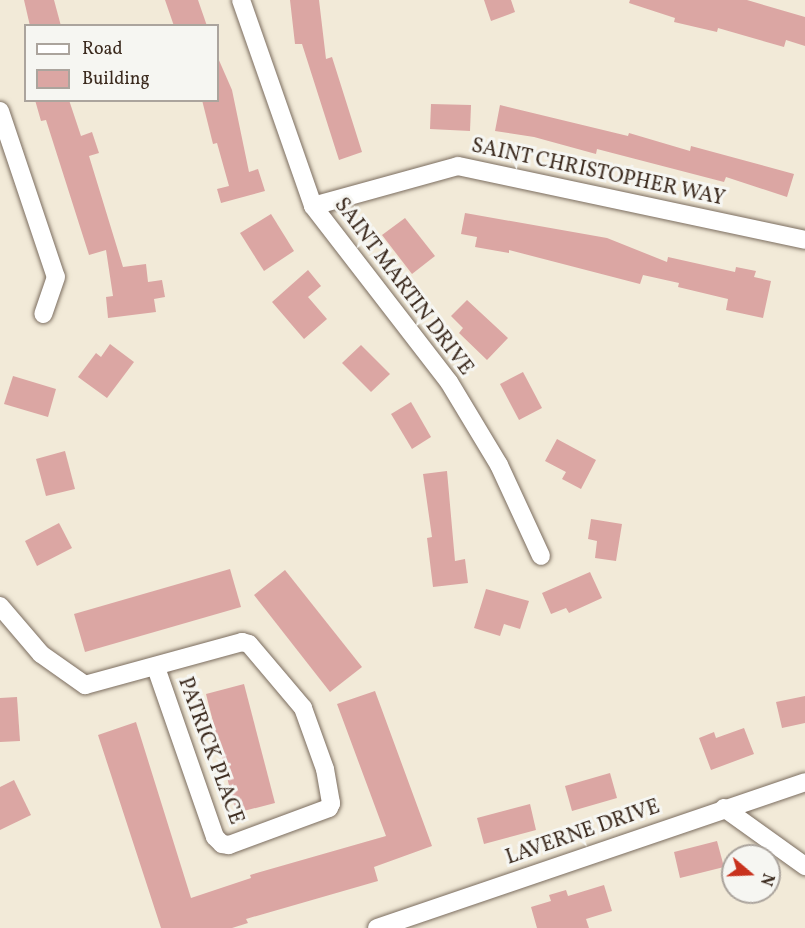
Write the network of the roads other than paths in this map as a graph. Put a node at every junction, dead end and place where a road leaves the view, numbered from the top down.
1 (241, 0) edge
2 (0, 111) edge
3 (313, 206) junction
4 (805, 240) edge
5 (44, 314) dead end
6 (541, 556) dead end
7 (0, 606) edge
8 (156, 669) junction
9 (805, 782) edge
10 (724, 808) junction
11 (805, 866) edge
12 (377, 928) edge

1 - 3 street, SAINT MARTIN DRIVE
2 - 5 street
3 - 4 street, SAINT CHRISTOPHER WAY
3 - 6 street, SAINT MARTIN DRIVE
7 - 8 street, PATRICK PLACE
8 - 8 street, PATRICK PLACE
9 - 10 street, LAVERNE DRIVE
10 - 11 street
10 - 12 street, LAVERNE DRIVE

